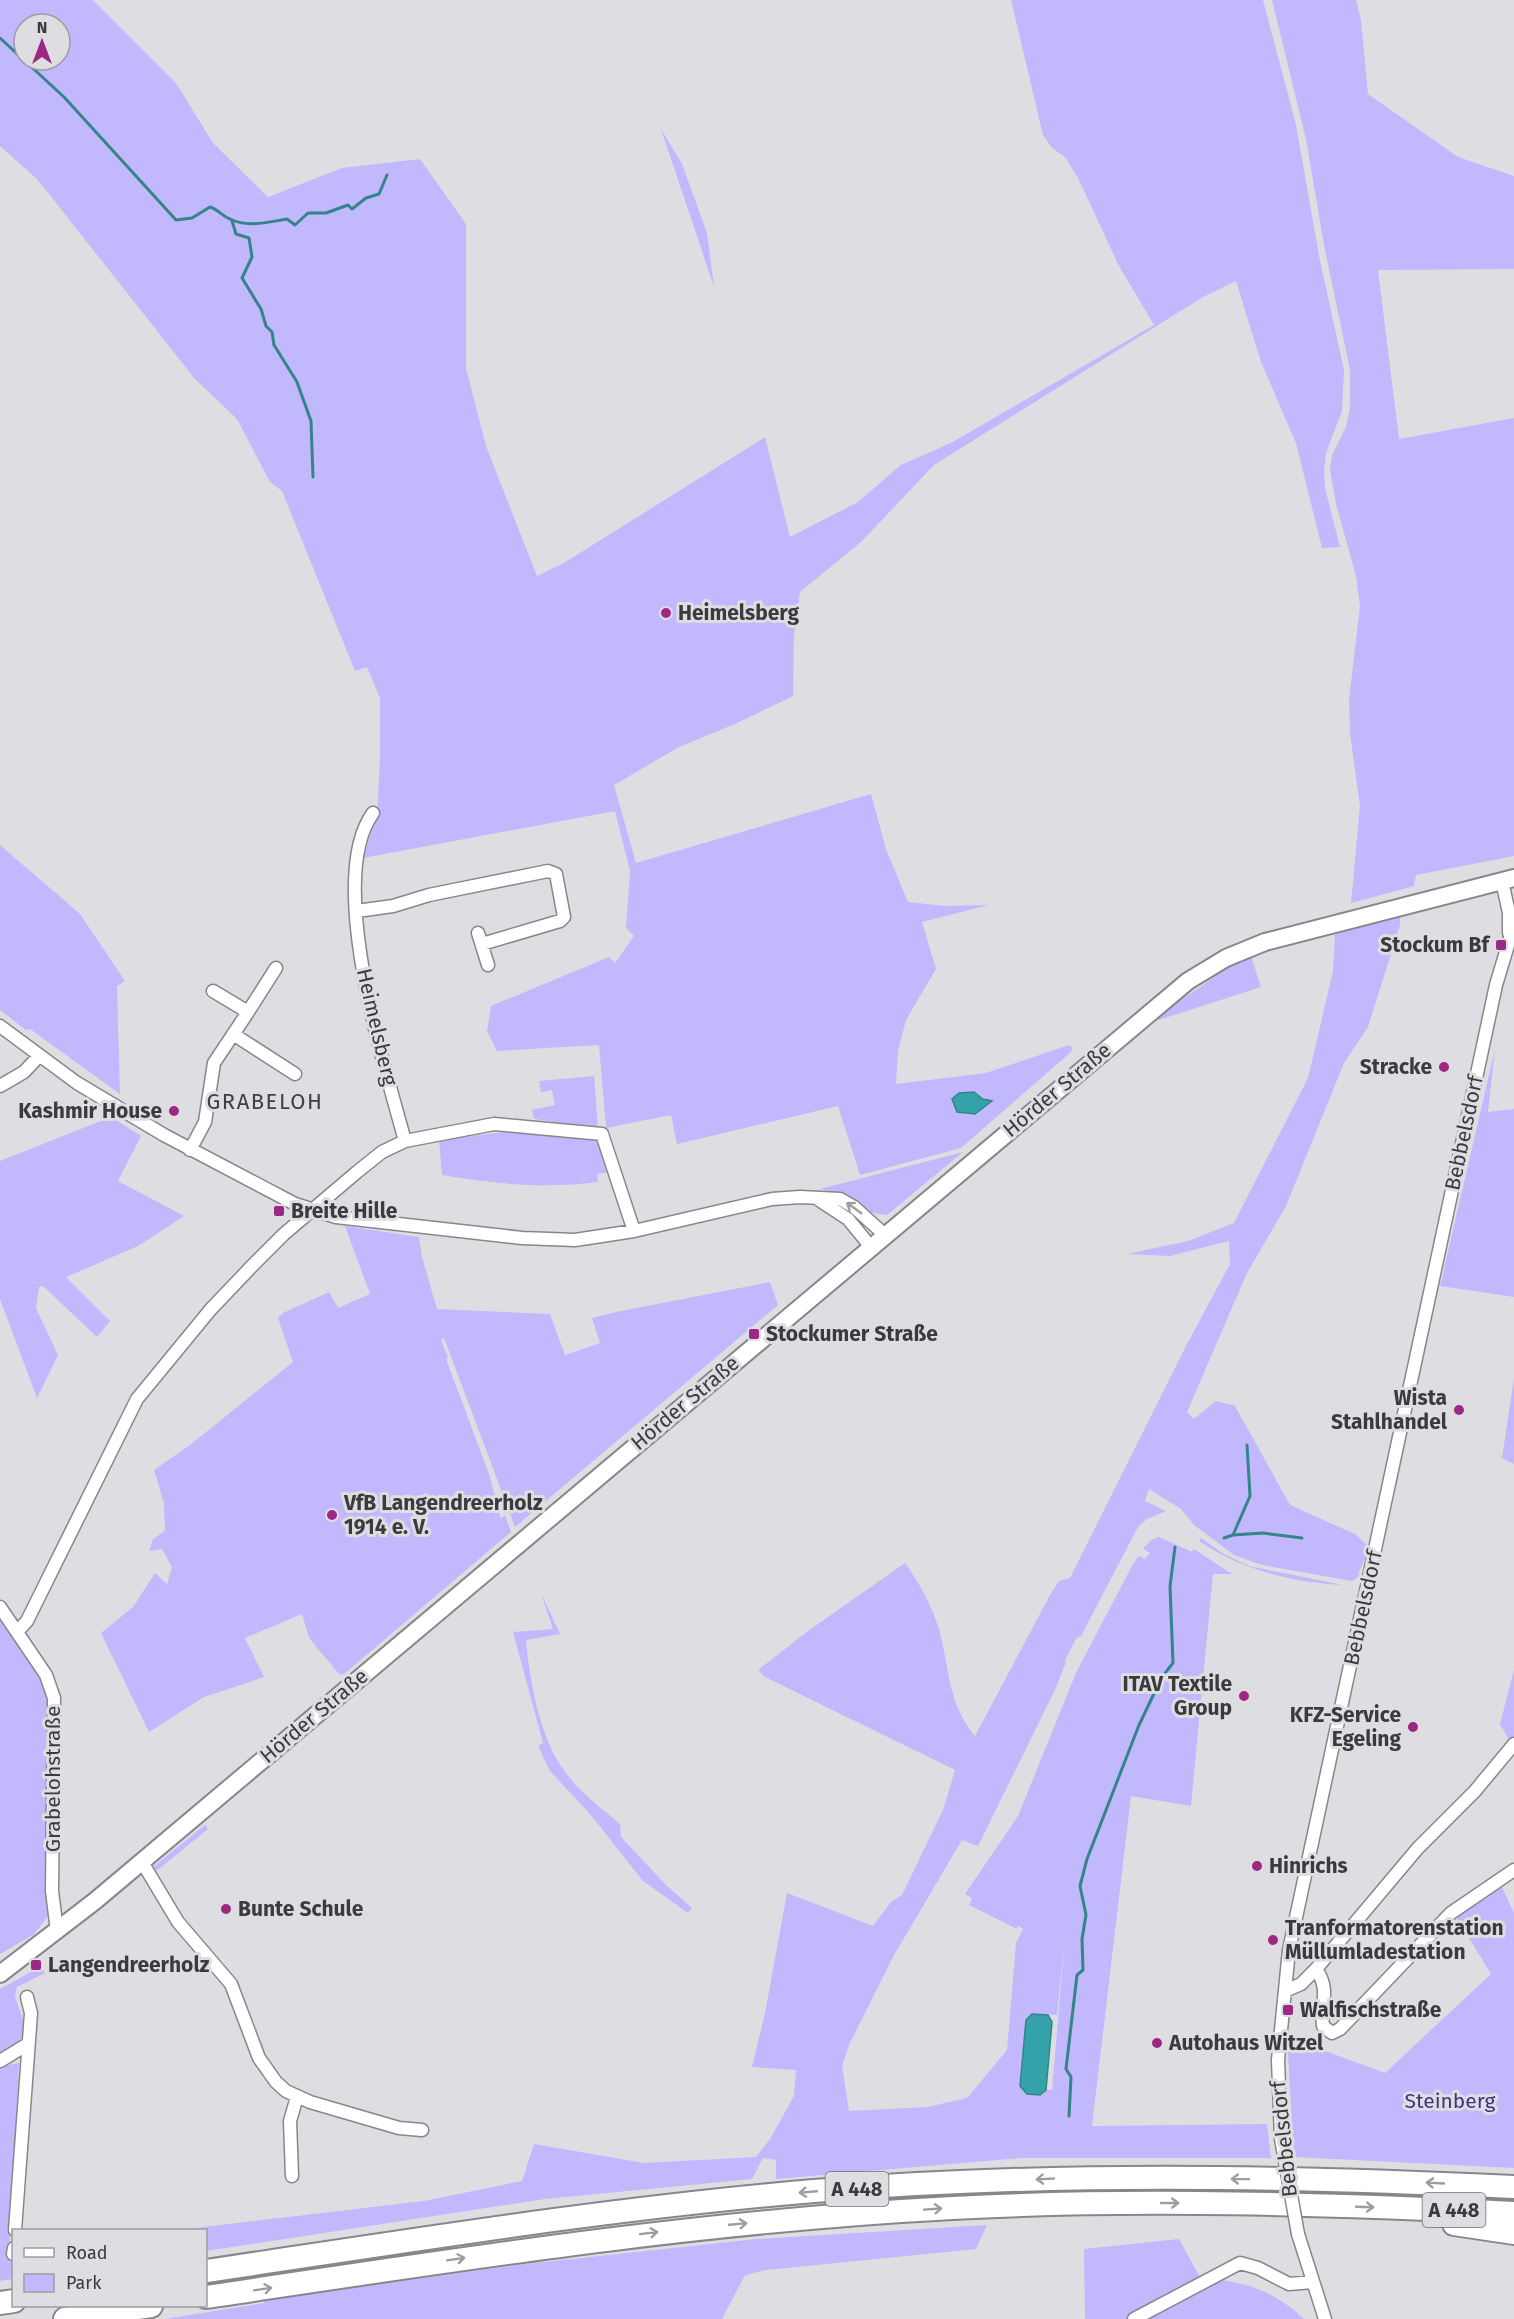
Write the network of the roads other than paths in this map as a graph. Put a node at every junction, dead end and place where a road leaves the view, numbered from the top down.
1 (373, 813) dead end
2 (1508, 880) edge
3 (357, 911) junction
4 (1514, 925) edge
5 (1509, 938) junction
6 (488, 965) dead end
7 (276, 968) dead end
8 (213, 990) dead end
9 (248, 1012) junction
10 (0, 1026) edge
11 (233, 1034) junction
12 (39, 1056) junction
13 (295, 1074) dead end
14 (0, 1086) edge
15 (405, 1141) junction
16 (190, 1150) junction
17 (815, 1197) junction
18 (314, 1211) junction
19 (634, 1231) junction
20 (885, 1235) junction
21 (871, 1247) junction
22 (0, 1607) edge
23 (17, 1632) junction
24 (1514, 1744) edge
25 (142, 1862) junction
26 (1514, 1870) edge
27 (57, 1931) junction
28 (1316, 1969) junction
29 (0, 1974) edge
30 (1285, 1990) junction
31 (27, 1997) dead end
32 (28, 2044) junction
33 (0, 2061) edge
34 (297, 2097) junction
35 (422, 2130) dead end
36 (292, 2176) dead end
37 (1514, 2187) edge
38 (1395, 2208) junction
39 (1514, 2213) edge
40 (15, 2229) edge
41 (1514, 2233) edge
42 (207, 2271) edge
43 (1313, 2282) junction
44 (207, 2297) edge
45 (144, 2307) edge
46 (65, 2319) edge
47 (1134, 2319) edge
48 (1325, 2319) edge

1 - 3 street, Heimelsberg
2 - 5 street, Bebbelsdorf
2 - 20 main road, Hörder Straße
3 - 6 street
3 - 15 street, Heimelsberg
4 - 5 street, Bebbelsdorf
5 - 30 street, Bebbelsdorf
7 - 9 street
8 - 9 street
9 - 11 street
10 - 12 street
11 - 13 street
11 - 16 street
12 - 14 street
12 - 16 street
15 - 18 street
15 - 19 street
16 - 18 street
17 - 19 street
20 -> 17 street
17 - 21 street
18 - 19 street
18 - 23 street
20 - 21 main road, Hörder Straße
21 - 25 main road, Hörder Straße
22 - 23 street, Grabelohstraße
23 - 27 street, Grabelohstraße
24 - 28 street
25 - 27 main road, Hörder Straße
25 - 34 street
26 - 28 street
27 - 29 main road, Hörder Straße
28 - 30 street
30 - 43 street, Bebbelsdorf, bridge
31 - 32 street
32 - 33 street
32 - 40 street
34 - 35 street
34 - 36 street
37 -> 42 highway, A 448
38 - 39 highway, A 448
38 - 41 highway
44 -> 38 highway, A 448
43 - 47 street
43 - 48 street, Bebbelsdorf
45 - 46 highway

